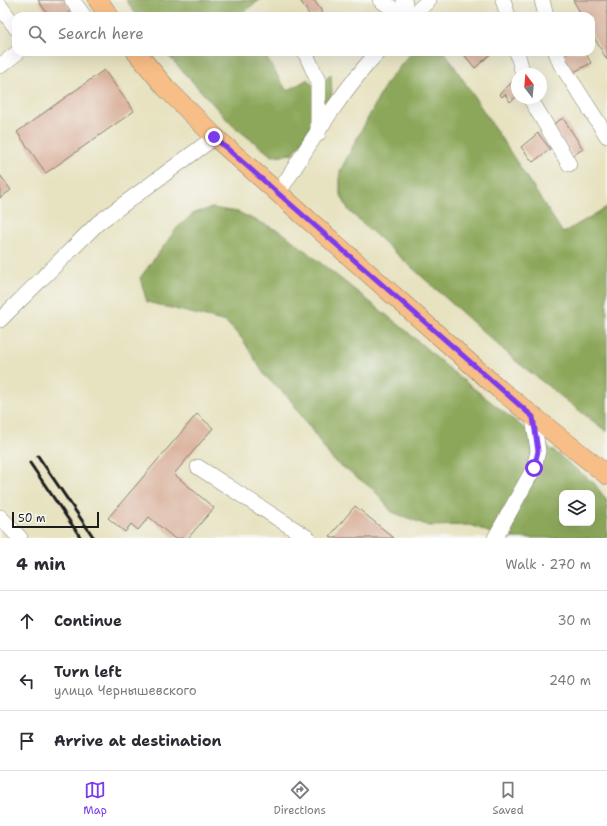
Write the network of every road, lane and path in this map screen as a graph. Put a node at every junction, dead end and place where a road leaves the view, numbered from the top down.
1 (380, 0) edge
2 (404, 0) edge
3 (429, 0) edge
4 (503, 0) edge
5 (542, 0) edge
6 (0, 6) edge
7 (398, 12) edge
8 (407, 12) edge
9 (416, 12) edge
10 (507, 12) edge
11 (545, 12) edge
12 (12, 22) edge
13 (13, 56) edge
14 (139, 56) edge
15 (307, 56) edge
16 (374, 56) edge
17 (518, 56) edge
18 (557, 56) edge
19 (0, 66) edge
20 (521, 68) edge
21 (534, 104) edge
22 (318, 134) junction
23 (607, 136) edge
24 (214, 137) junction
25 (569, 164) dead end
26 (279, 192) junction
27 (0, 320) edge
28 (533, 417) junction
29 (198, 467) dead end
30 (607, 475) edge
31 (0, 517) edge
32 (20, 538) edge
33 (308, 538) edge
34 (495, 538) edge

1 - 7 street
2 - 8 street
3 - 9 street
4 - 10 street
5 - 11 street
6 - 12 street
13 - 19 street
14 - 24 main road
15 - 22 street
16 - 22 street
17 - 20 street
18 - 23 street
21 - 25 street
22 - 26 street
24 - 26 main road
24 - 27 street
26 - 28 main road
28 - 30 main road
28 - 34 street
29 - 33 street
31 - 32 street

